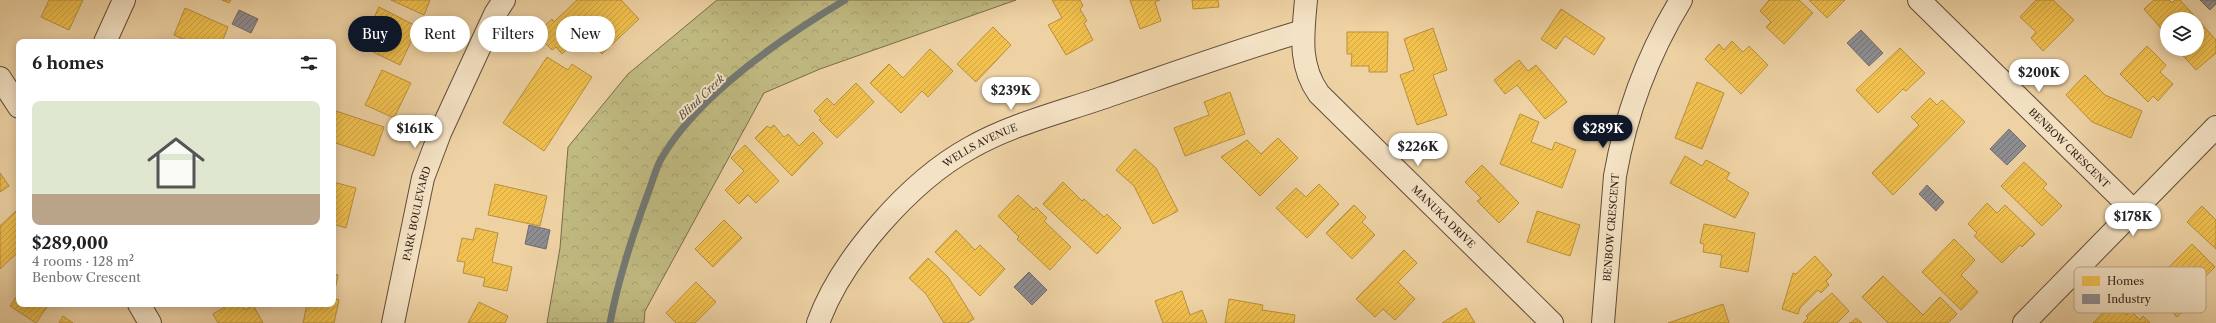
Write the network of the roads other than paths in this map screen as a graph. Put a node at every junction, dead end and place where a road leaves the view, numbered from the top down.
1 (124, 0) edge
2 (504, 0) edge
3 (1306, 0) edge
4 (1682, 0) edge
5 (1919, 0) edge
6 (1303, 31) junction
7 (106, 39) edge
8 (0, 78) edge
9 (16, 102) edge
10 (2216, 127) edge
11 (2134, 211) junction
12 (2079, 267) edge
13 (2074, 272) edge
14 (141, 307) edge
15 (150, 323) edge
16 (393, 323) edge
17 (818, 323) edge
18 (1552, 323) edge
19 (1603, 323) edge
20 (2024, 323) edge

1 - 7 street
2 - 16 street, PARK BOULEVARD
3 - 6 street, MANUKA DRIVE
4 - 19 street, BENBOW CRESCENT
5 - 11 street, BENBOW CRESCENT
6 - 17 street, WELLS AVENUE
6 - 18 street, MANUKA DRIVE
8 - 9 street
10 - 11 street
11 - 12 street
13 - 20 street
14 - 15 street

